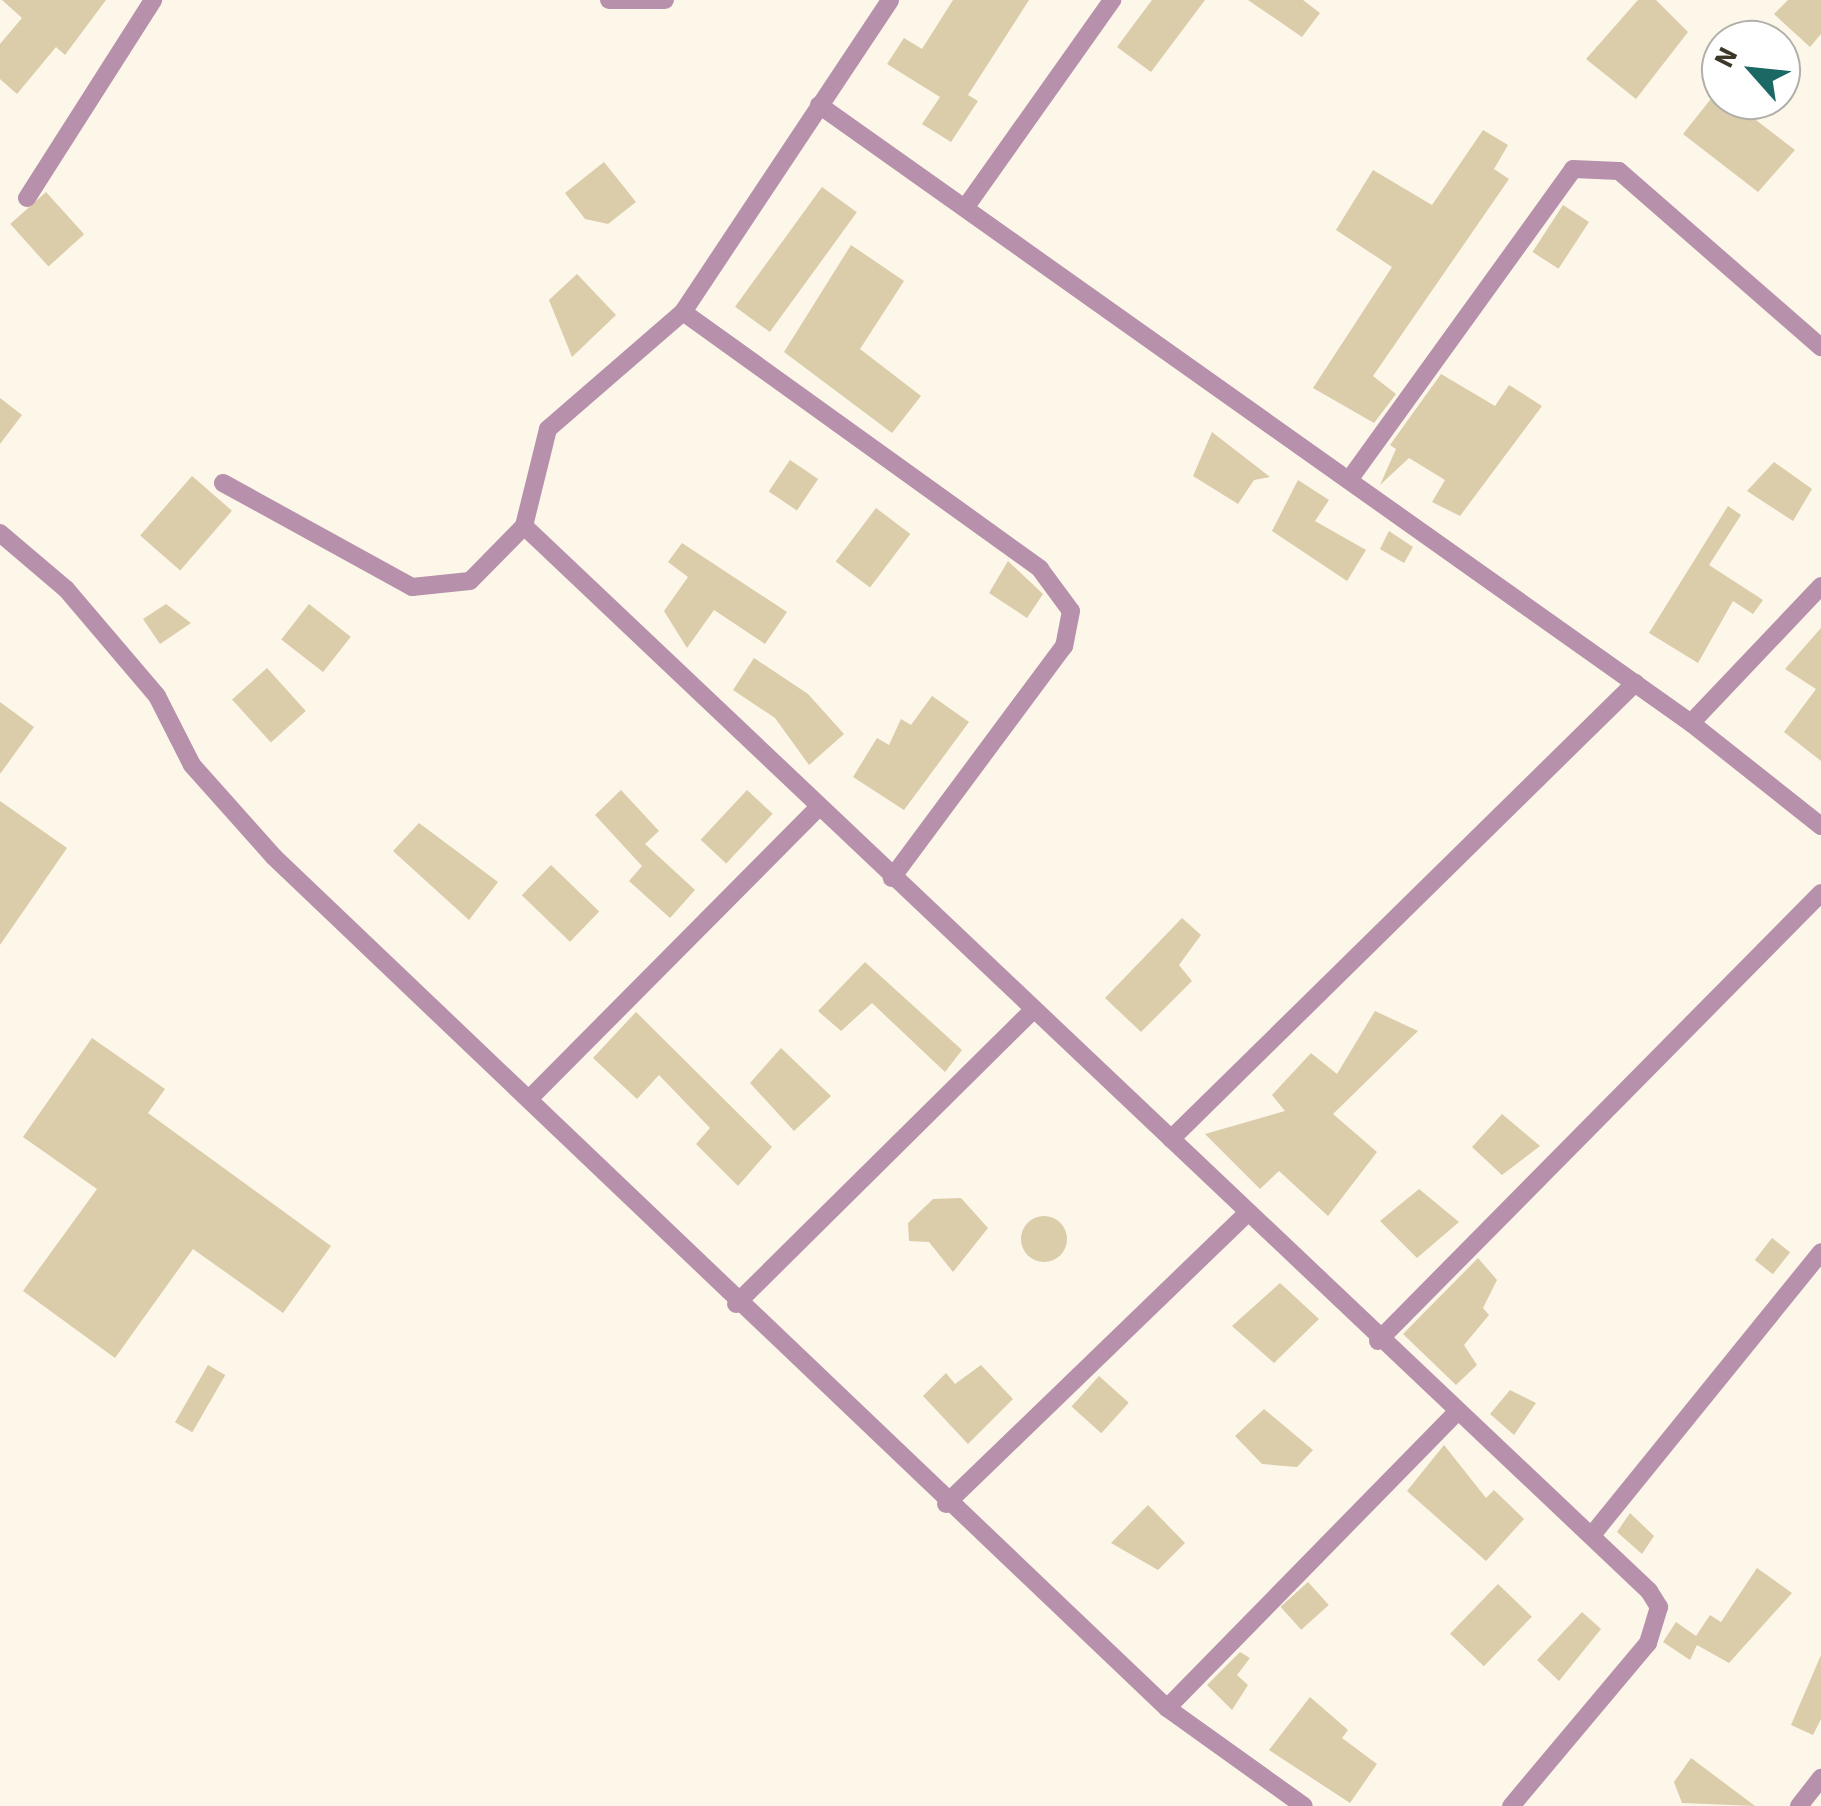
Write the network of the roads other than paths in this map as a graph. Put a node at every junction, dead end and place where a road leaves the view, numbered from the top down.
1 (153, 0) edge
2 (609, 0) edge
3 (665, 0) edge
4 (890, 0) edge
5 (1112, 0) edge
6 (819, 104) junction
7 (28, 198) dead end
8 (965, 208) junction
9 (683, 312) junction
10 (1821, 347) edge
11 (1349, 480) junction
12 (223, 483) dead end
13 (524, 526) junction
14 (0, 533) edge
15 (1821, 586) edge
16 (1634, 683) junction
17 (1691, 723) junction
18 (817, 810) junction
19 (1821, 826) edge
20 (892, 878) junction
21 (1821, 894) edge
22 (1031, 1012) junction
23 (530, 1098) junction
24 (1171, 1139) junction
25 (1247, 1214) junction
26 (1821, 1252) edge
27 (736, 1304) junction
28 (1378, 1341) junction
29 (1456, 1412) junction
30 (946, 1504) junction
31 (1592, 1534) junction
32 (1167, 1708) junction
33 (1821, 1778) edge
34 (1304, 1806) edge
35 (1511, 1806) edge
36 (1798, 1806) edge

1 - 7 street
2 - 3 street
4 - 6 street
5 - 8 street
6 - 8 street
6 - 9 street
8 - 11 street
9 - 13 street
9 - 20 street
10 - 11 street
11 - 16 street
12 - 13 street
13 - 18 street
14 - 23 street
15 - 17 street
16 - 17 street
16 - 24 street
17 - 19 street
18 - 20 street
18 - 23 street
20 - 22 street
21 - 28 street
22 - 24 street
22 - 27 street
23 - 27 street
24 - 25 street
25 - 28 street
25 - 30 street
26 - 31 street
27 - 30 street
28 - 29 street
29 - 31 street
29 - 32 street
30 - 32 street
31 - 35 street
32 - 34 street
33 - 36 street

